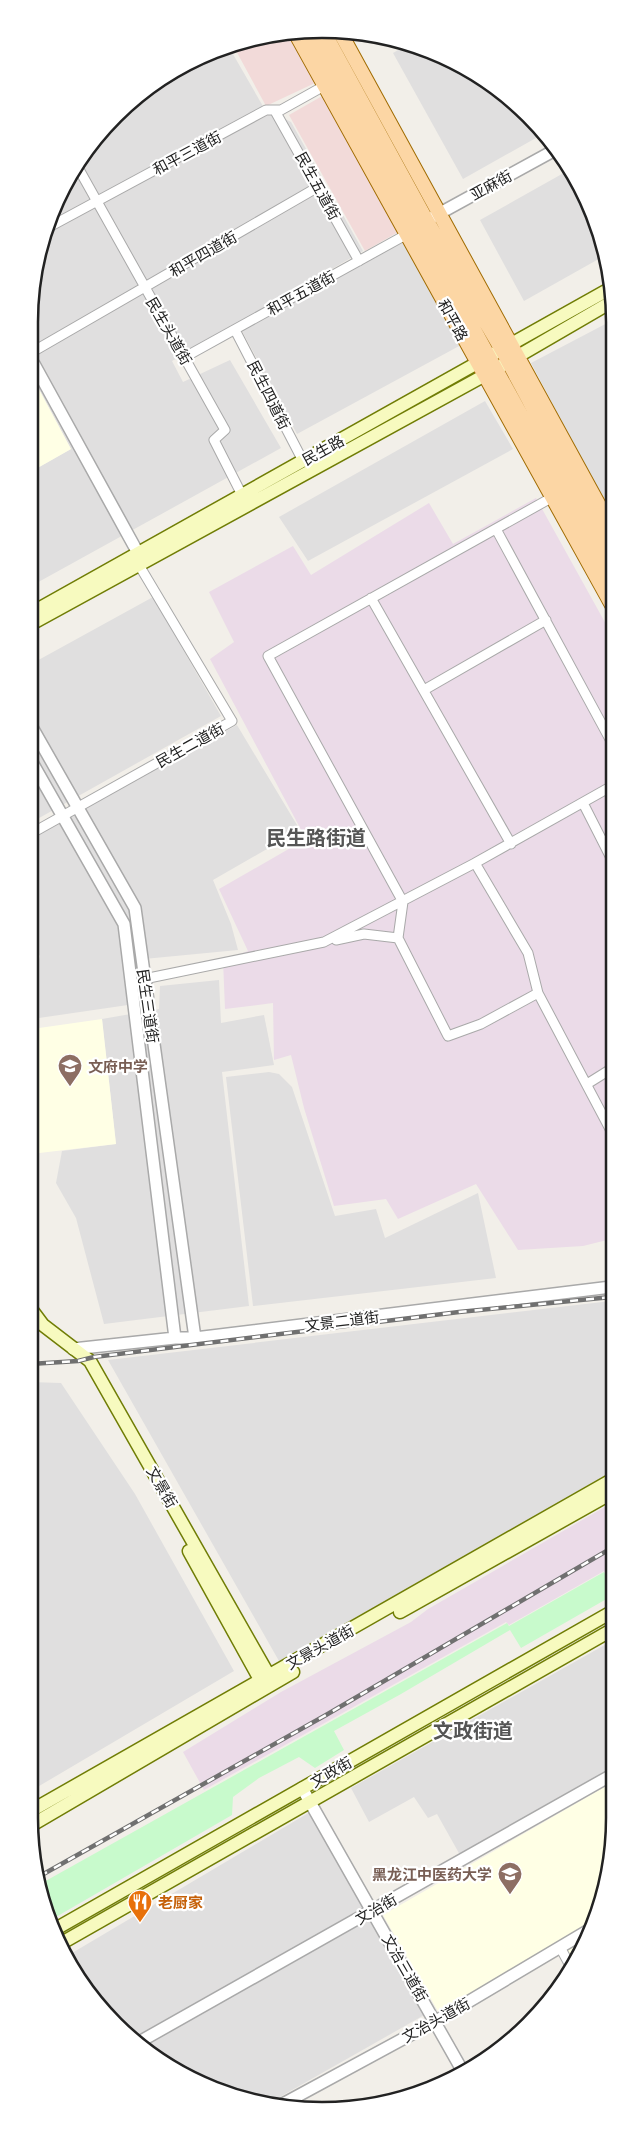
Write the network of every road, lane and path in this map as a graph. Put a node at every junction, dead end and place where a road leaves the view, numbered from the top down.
1 (313, 38) edge
2 (327, 38) edge
3 (343, 38) edge
4 (298, 39) edge
5 (324, 86) junction
6 (275, 111) junction
7 (551, 152) edge
8 (80, 172) edge
9 (318, 187) junction
10 (96, 202) junction
11 (56, 223) edge
12 (422, 224) junction
13 (359, 261) junction
14 (145, 288) junction
15 (605, 292) edge
16 (606, 305) edge
17 (235, 330) junction
18 (38, 349) edge
19 (504, 356) junction
20 (185, 358) junction
21 (481, 370) junction
22 (38, 371) edge
23 (303, 461) junction
24 (242, 495) junction
25 (551, 498) junction
26 (606, 519) edge
27 (496, 529) junction
28 (606, 555) edge
29 (137, 557) junction
30 (606, 584) edge
31 (371, 598) junction
32 (38, 609) edge
33 (38, 619) edge
34 (546, 620) junction
35 (424, 690) junction
36 (606, 732) edge
37 (38, 738) edge
38 (38, 774) edge
39 (606, 789) edge
40 (583, 802) junction
41 (77, 809) junction
42 (63, 816) junction
43 (38, 830) edge
44 (511, 844) junction
45 (606, 848) edge
46 (475, 863) junction
47 (403, 902) junction
48 (398, 938) junction
49 (324, 942) junction
50 (144, 979) junction
51 (538, 993) junction
52 (606, 1072) edge
53 (586, 1084) junction
54 (606, 1122) edge
55 (606, 1289) edge
56 (38, 1318) edge
57 (38, 1330) edge
58 (175, 1338) junction
59 (195, 1338) junction
60 (73, 1349) junction
61 (606, 1484) edge
62 (606, 1496) edge
63 (606, 1615) edge
64 (606, 1633) edge
65 (266, 1681) junction
66 (606, 1778) edge
67 (302, 1788) junction
68 (311, 1803) junction
69 (38, 1807) edge
70 (38, 1821) edge
71 (372, 1912) junction
72 (59, 1927) edge
73 (581, 1935) edge
74 (66, 1941) edge
75 (561, 1949) junction
76 (568, 1961) edge
77 (436, 2021) junction
78 (144, 2040) edge
79 (460, 2066) edge
80 (289, 2100) edge

1 - 12 main road, 和平路
2 - 12 main road, 和平路
3 - 12 main road, 和平路
4 - 5 main road, 和平路
5 - 6 street, 和平三道街
5 - 12 main road, 和平路
6 - 9 street, 民生五道街
6 - 10 street, 和平三道街
7 - 12 street, 亚麻街
8 - 10 street, 民生头道街
9 - 13 street, 民生五道街
9 - 14 street, 和平四道街
10 - 11 street, 和平三道街
10 - 14 street, 民生头道街
12 - 13 street, 和平五道街
12 - 19 main road, 和平路
12 - 19 main road, 和平路
12 - 21 main road, 和平路
13 - 17 street, 和平五道街
14 - 18 street, 和平四道街
14 - 20 street, 民生头道街
15 - 19 main road, 民生路
16 - 19 main road, 民生路
17 - 20 street, 和平五道街
17 - 23 street, 民生四道街
19 - 21 main road, 民生路
19 - 26 main road, 和平路
19 - 28 main road, 和平路
20 - 24 street, 民生头道街
21 - 23 main road, 民生路
21 - 25 main road, 和平路
21 - 29 main road, 民生路
22 - 29 street, 民生二道街
23 - 24 main road, 民生路
24 - 29 main road, 民生路
25 - 27 street
25 - 30 main road, 和平路
27 - 31 street
27 - 34 street
29 - 32 main road, 民生路
29 - 33 main road, 民生路
29 - 41 street, 民生二道街
31 - 35 street
31 - 47 street
34 - 35 street
34 - 36 street
35 - 44 street
37 - 41 street, 民生三道街
38 - 42 street, 民生三道街
39 - 40 street
40 - 44 street
40 - 45 street
41 - 42 street, 民生二道街
41 - 50 street, 民生三道街
42 - 43 street, 民生二道街
42 - 58 street, 民生三道街
44 - 46 street
46 - 47 street
46 - 51 street
47 - 48 street
47 - 49 street
48 - 49 street
48 - 51 street
49 - 50 street
50 - 59 street, 民生三道街
51 - 53 street
52 - 53 street
53 - 54 street
55 - 59 street, 文景二道街
56 - 60 main road, 文景街
57 - 65 main road, 文景街
58 - 59 street, 文景二道街
58 - 60 street, 文景二道街
60 - 65 main road, 文景街
61 - 65 main road, 文景头道街
62 - 65 main road, 文景头道街
63 - 67 main road, 文政街
64 - 68 main road, 文政街
65 - 69 main road, 文景头道街
65 - 70 main road, 文景头道街
66 - 71 street, 文治街
67 - 68 street, 文治三道街
67 - 72 main road, 文政街
68 - 71 street, 文治三道街
68 - 74 main road, 文政街
71 - 77 street, 文治三道街
71 - 78 street, 文治街
73 - 75 street, 文治头道街
75 - 76 street
75 - 77 street, 文治头道街
77 - 79 street, 文治三道街
77 - 80 street, 文治头道街

